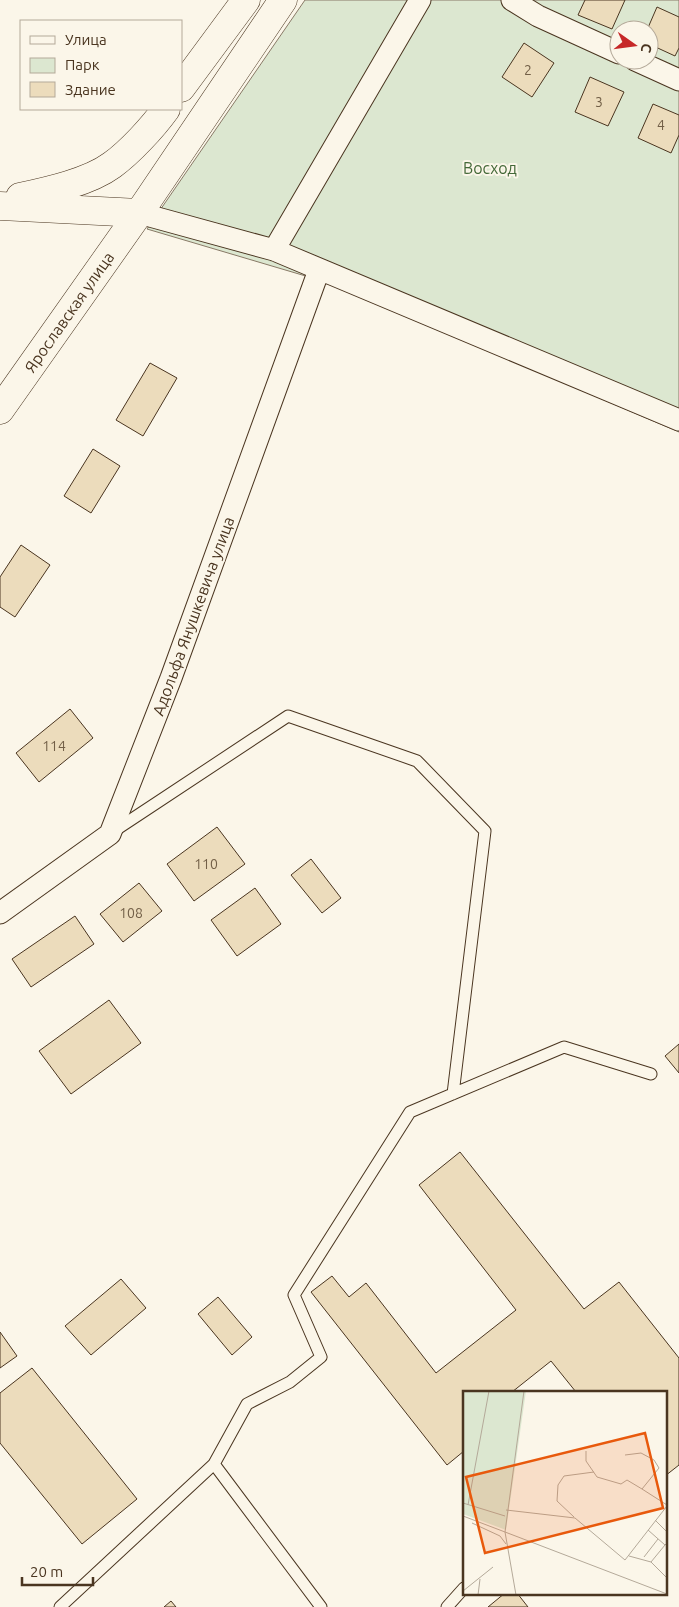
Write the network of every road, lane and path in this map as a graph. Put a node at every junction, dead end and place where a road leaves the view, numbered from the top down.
1 (246, 0) edge
2 (284, 0) edge
3 (420, 0) edge
4 (512, 0) edge
5 (609, 48) edge
6 (657, 70) edge
7 (679, 80) edge
8 (182, 87) edge
9 (165, 110) edge
10 (0, 201) edge
11 (0, 206) edge
12 (139, 213) junction
13 (274, 250) junction
14 (319, 270) junction
15 (0, 410) edge
16 (679, 420) edge
17 (110, 834) junction
18 (0, 913) edge
19 (651, 1074) dead end
20 (453, 1094) junction
21 (214, 1464) junction
22 (463, 1589) edge
23 (60, 1607) edge
24 (322, 1607) edge
25 (447, 1607) edge

1 - 8 main road
2 - 12 main road, Ярославская улица
3 - 13 street
4 - 5 street
6 - 7 street
9 - 10 main road
11 - 12 main road
12 - 13 street
12 - 15 main road, Ярославская улица
13 - 14 street
14 - 16 street
14 - 17 street, Адольфа Янушкевича улица
17 - 18 street
17 - 20 lane
19 - 20 lane
20 - 21 lane
21 - 23 lane
21 - 24 lane
22 - 25 lane

